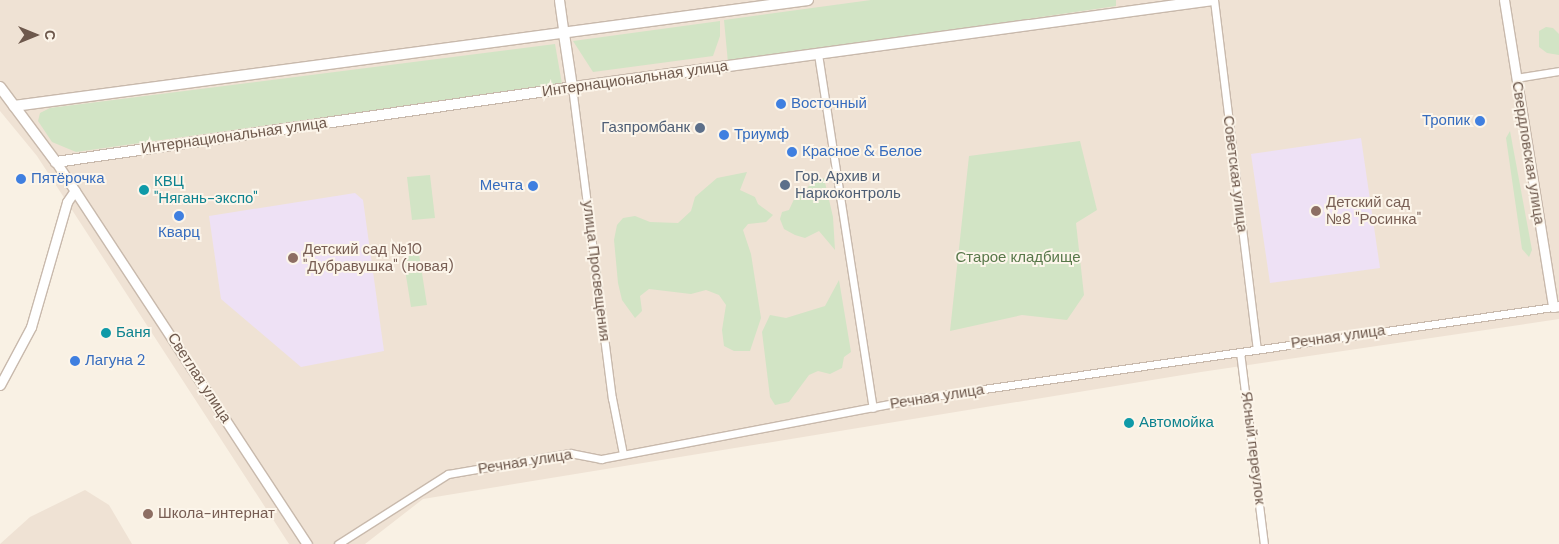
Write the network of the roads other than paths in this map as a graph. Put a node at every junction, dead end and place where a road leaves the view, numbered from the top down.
1 (559, 0) edge
2 (808, 0) edge
3 (1214, 0) edge
4 (1504, 0) edge
5 (564, 34) junction
6 (818, 54) junction
7 (1559, 71) edge
8 (1516, 78) junction
9 (0, 87) edge
10 (572, 87) junction
11 (14, 106) junction
12 (56, 162) junction
13 (75, 190) junction
14 (1556, 307) edge
15 (1257, 349) junction
16 (1240, 352) junction
17 (0, 385) edge
18 (873, 408) junction
19 (623, 454) junction
20 (308, 544) edge
21 (338, 544) edge
22 (1264, 544) edge

1 - 5 street
2 - 5 main road
3 - 6 main road, Интернациональная улица
3 - 15 street, Советская улица
4 - 8 street, Свердловская улица
5 - 10 main road
5 - 11 main road
6 - 10 main road, Интернациональная улица
6 - 18 street
7 - 8 street
8 - 14 street, Свердловская улица
9 - 11 main road
10 - 12 main road, Интернациональная улица
10 - 19 street, улица Просвещения
11 - 12 main road
12 - 13 street, Светлая улица
13 - 17 street
13 - 20 street, Светлая улица
14 - 15 street, Речная улица
15 - 16 street, Речная улица
16 - 18 street, Речная улица
16 - 22 street, Ясный переулок
18 - 19 street, Речная улица
19 - 21 street, Речная улица

